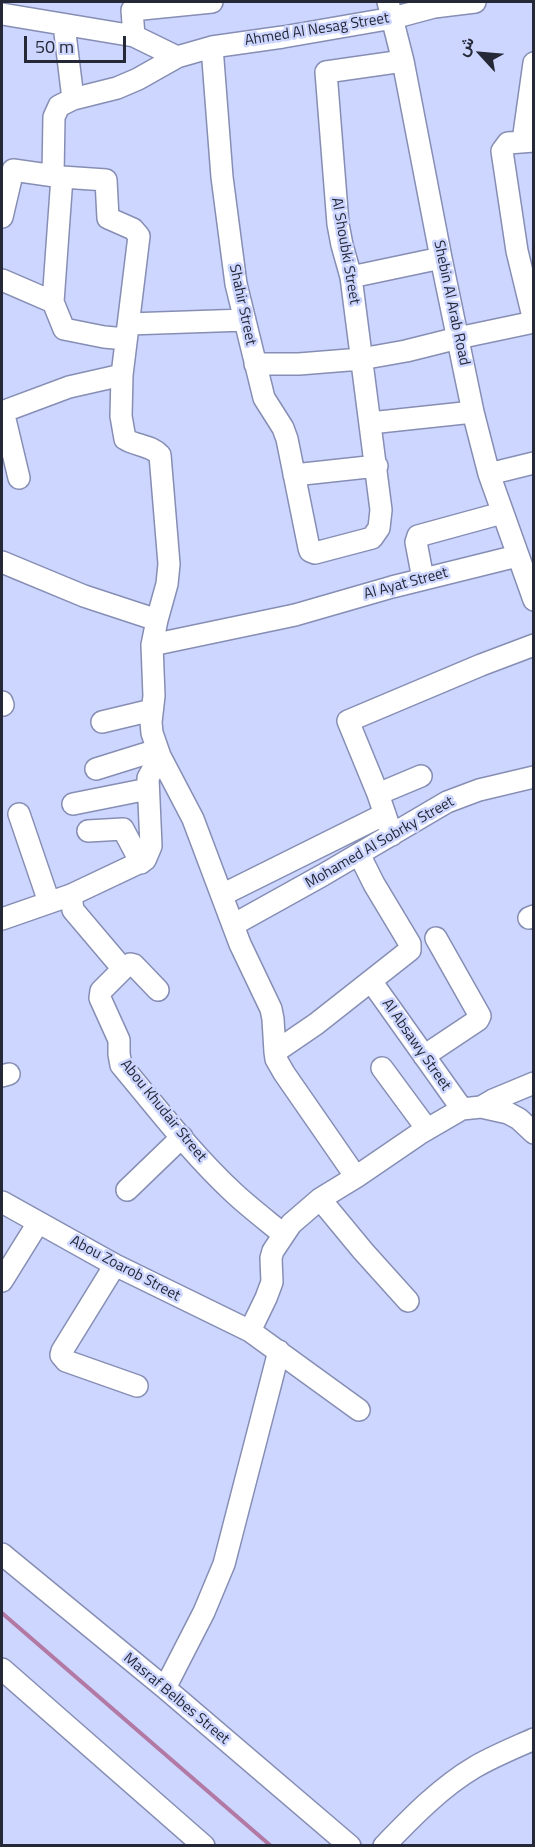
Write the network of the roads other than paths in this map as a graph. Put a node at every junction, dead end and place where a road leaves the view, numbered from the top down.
1 (212, 2) edge
2 (475, 2) edge
3 (434, 4) edge
4 (391, 10) edge
5 (2, 14) edge
6 (64, 25) junction
7 (134, 36) junction
8 (212, 47) junction
9 (177, 57) junction
10 (403, 61) junction
11 (534, 64) edge
12 (73, 99) junction
13 (528, 141) edge
14 (57, 176) junction
15 (2, 217) edge
16 (525, 251) edge
17 (441, 258) junction
18 (351, 277) junction
19 (2, 280) edge
20 (53, 302) junction
21 (245, 320) junction
22 (534, 322) edge
23 (128, 332) junction
24 (458, 338) junction
25 (361, 359) junction
26 (255, 364) junction
27 (122, 375) junction
28 (2, 411) edge
29 (474, 412) junction
30 (370, 423) junction
31 (534, 463) edge
32 (377, 466) junction
33 (489, 474) junction
34 (294, 475) junction
35 (19, 478) dead end
36 (502, 513) junction
37 (313, 552) joint
38 (517, 556) junction
39 (2, 562) edge
40 (529, 575) edge
41 (423, 579) junction
42 (534, 600) edge
43 (157, 620) junction
44 (152, 645) junction
45 (534, 645) edge
46 (152, 710) junction
47 (102, 723) dead end
48 (159, 753) junction
49 (96, 769) dead end
50 (421, 776) dead end
51 (534, 777) edge
52 (148, 789) junction
53 (73, 804) dead end
54 (382, 804) junction
55 (19, 814) dead end
56 (88, 831) dead end
57 (392, 835) junction
58 (359, 854) junction
59 (141, 863) junction
60 (71, 895) junction
61 (222, 895) junction
62 (49, 902) junction
63 (2, 919) edge
64 (233, 925) junction
65 (436, 938) dead end
66 (127, 967) junction
67 (371, 981) junction
68 (158, 990) dead end
69 (275, 1052) junction
70 (424, 1056) junction
71 (382, 1068) dead end
72 (534, 1083) edge
73 (472, 1108) junction
74 (427, 1129) junction
75 (534, 1132) edge
76 (182, 1137) junction
77 (356, 1177) junction
78 (127, 1190) dead end
79 (320, 1199) junction
80 (4, 1210) edge
81 (38, 1222) junction
82 (283, 1234) junction
83 (114, 1265) junction
84 (2, 1281) edge
85 (408, 1301) dead end
86 (250, 1331) junction
87 (279, 1351) junction
88 (137, 1386) dead end
89 (359, 1410) dead end
90 (2, 1554) edge
91 (2, 1669) edge
92 (165, 1688) junction
93 (534, 1739) edge
94 (204, 1845) edge
95 (350, 1845) edge
96 (384, 1845) edge

1 - 7 street
2 - 3 street, Ahmed Al Nesag Street
3 - 4 street, Ahmed Al Nesag Street
4 - 8 street, Ahmed Al Nesag Street
4 - 10 street, Shebin Al Arab Road
5 - 6 street
6 - 7 street
6 - 12 street
7 - 9 street
8 - 9 street, Ahmed Al Nesag Street
8 - 21 street, Shahir Street
9 - 12 street, Ahmed Al Nesag Street
10 - 17 street, Shebin Al Arab Road
10 - 18 street, Al Shoubki Street
11 - 13 street
12 - 14 street
13 - 16 street
14 - 15 street
14 - 20 street
14 - 23 street
16 - 22 street
17 - 18 street
17 - 24 street, Shebin Al Arab Road
18 - 25 street, Al Shoubki Street
19 - 20 street
20 - 23 street
21 - 23 street
21 - 26 street, Shahir Street
22 - 24 street
23 - 27 street
24 - 25 street
24 - 29 street, Shebin Al Arab Road
25 - 26 street
25 - 30 street, Al Shoubki Street
26 - 34 street, Shahir Street
27 - 28 street
27 - 43 street
28 - 35 street
29 - 30 street
29 - 33 street, Shebin Al Arab Road
30 - 32 street, Al Shoubki Street
31 - 33 street
32 - 34 street
32 - 37 street, Al Shoubki Street
33 - 36 street, Shebin Al Arab Road
34 - 37 street, Shahir Street
36 - 38 street, Shebin Al Arab Road
36 - 41 street
38 - 40 street, Shebin Al Arab Road
38 - 41 street, Al Ayat Street
39 - 43 street
40 - 42 street, Shebin Al Arab Road
41 - 44 street, Al Ayat Street
43 - 44 street
44 - 46 street
45 - 54 street
46 - 47 street
46 - 48 street
48 - 49 street
48 - 52 street
48 - 61 street
50 - 54 street
51 - 57 street, Mohamed Al Sobrky Street
52 - 53 street
52 - 59 street
54 - 57 street
54 - 61 street
55 - 62 street
56 - 59 street
57 - 58 street, Mohamed Al Sobrky Street
58 - 64 street, Mohamed Al Sobrky Street
58 - 67 street
59 - 60 street
60 - 62 street
60 - 66 street
61 - 64 street
62 - 63 street
64 - 69 street
65 - 70 street
66 - 68 street
66 - 76 street, Abou Khudair Street
67 - 69 street
67 - 70 street, Al Absawy Street
69 - 77 street
70 - 73 street, Al Absawy Street
71 - 74 street
72 - 73 street
73 - 74 street
73 - 75 street
74 - 77 street
76 - 78 street
76 - 82 street, Abou Khudair Street
77 - 79 street
79 - 82 street
79 - 85 street
80 - 81 street, Abou Zoarob Street
81 - 83 street, Abou Zoarob Street
81 - 84 street
82 - 86 street
83 - 86 street, Abou Zoarob Street
83 - 88 street
86 - 87 street, Abou Zoarob Street
87 - 89 street, Abou Zoarob Street
87 - 92 street
90 - 92 street, Masraf Belbes Street
91 - 94 street
92 - 95 street, Masraf Belbes Street
93 - 96 street

